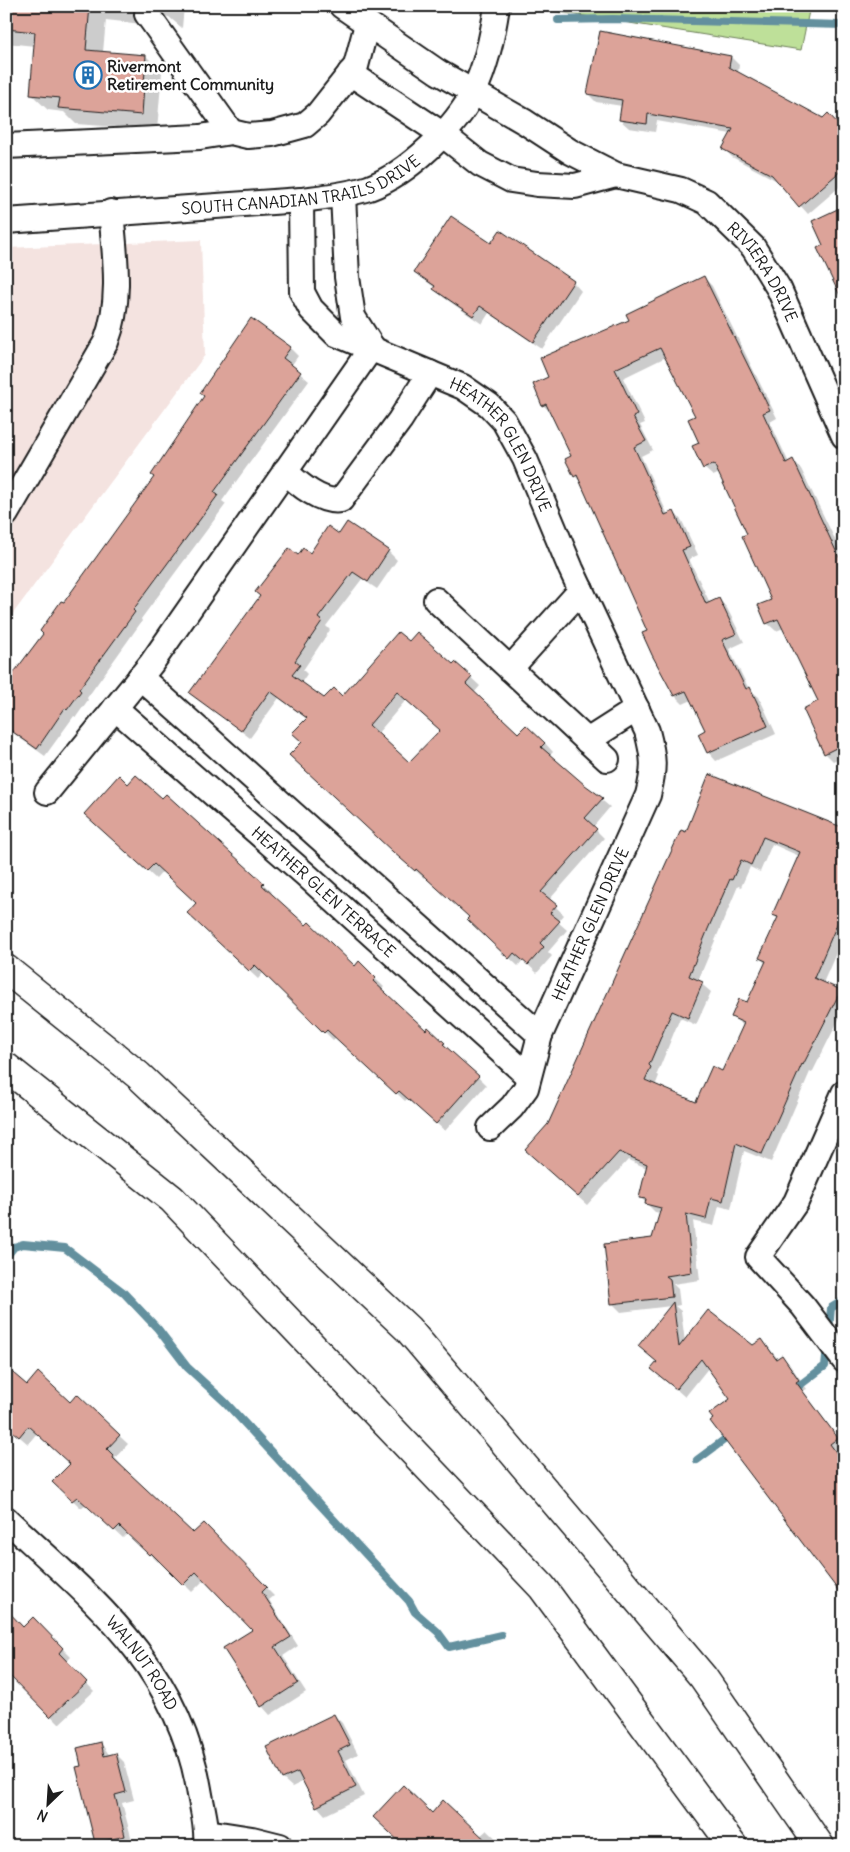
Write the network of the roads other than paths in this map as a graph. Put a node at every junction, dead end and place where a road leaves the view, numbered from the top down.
1 (342, 6) edge
2 (497, 6) edge
3 (147, 14) dead end
4 (367, 24) junction
5 (350, 73) junction
6 (474, 92) junction
7 (231, 132) junction
8 (442, 134) junction
9 (6, 146) edge
10 (616, 175) junction
11 (343, 195) junction
12 (301, 200) junction
13 (111, 212) junction
14 (6, 221) edge
15 (372, 347) junction
16 (430, 372) junction
17 (844, 436) edge
18 (285, 472) junction
19 (6, 514) edge
20 (581, 590) junction
21 (436, 600) dead end
22 (510, 668) junction
23 (140, 677) junction
24 (115, 708) junction
25 (637, 709) junction
26 (587, 741) junction
27 (223, 752) junction
28 (607, 759) dead end
29 (200, 781) junction
30 (47, 792) dead end
31 (332, 849) junction
32 (305, 874) junction
33 (438, 944) junction
34 (6, 969) edge
35 (415, 976) junction
36 (540, 1035) junction
37 (6, 1067) edge
38 (528, 1076) junction
39 (844, 1093) edge
40 (490, 1128) dead end
41 (839, 1352) edge
42 (6, 1519) edge
43 (207, 1839) edge
44 (280, 1846) edge
45 (733, 1846) edge
46 (820, 1846) edge

1 - 4 street, RIVIERA DRIVE
2 - 6 street, SOUTH CANADIAN TRAILS DRIVE
3 - 7 street
4 - 5 street
4 - 6 street, RIVIERA DRIVE
5 - 7 street
5 - 8 street, RIVIERA DRIVE
6 - 8 street, SOUTH CANADIAN TRAILS DRIVE
6 - 10 street, RIVIERA DRIVE
7 - 9 street
8 - 10 street, RIVIERA DRIVE
8 - 11 street, SOUTH CANADIAN TRAILS DRIVE
10 - 17 street, RIVIERA DRIVE
11 - 12 street, SOUTH CANADIAN TRAILS DRIVE
11 - 15 street
12 - 13 street, SOUTH CANADIAN TRAILS DRIVE
12 - 15 street, HEATHER GLEN DRIVE
13 - 14 street, SOUTH CANADIAN TRAILS DRIVE
13 - 19 street
15 - 16 street, HEATHER GLEN DRIVE
15 - 18 street
16 - 18 street
16 - 20 street, HEATHER GLEN DRIVE
18 - 23 street
20 - 22 street
20 - 25 street, HEATHER GLEN DRIVE
21 - 22 street
22 - 26 street
23 - 24 street
23 - 27 street
24 - 29 street, HEATHER GLEN TERRACE
24 - 30 street
25 - 26 street
25 - 36 street, HEATHER GLEN DRIVE
26 - 28 street
27 - 29 street
27 - 31 street
29 - 32 street, HEATHER GLEN TERRACE
31 - 32 street
31 - 33 street
32 - 35 street, HEATHER GLEN TERRACE
33 - 35 street
33 - 36 street
34 - 46 highway
35 - 38 street, HEATHER GLEN TERRACE
36 - 38 street, HEATHER GLEN DRIVE
37 - 45 highway
38 - 40 street, HEATHER GLEN DRIVE
39 - 41 street
42 - 43 street, WALNUT ROAD
43 - 44 street

